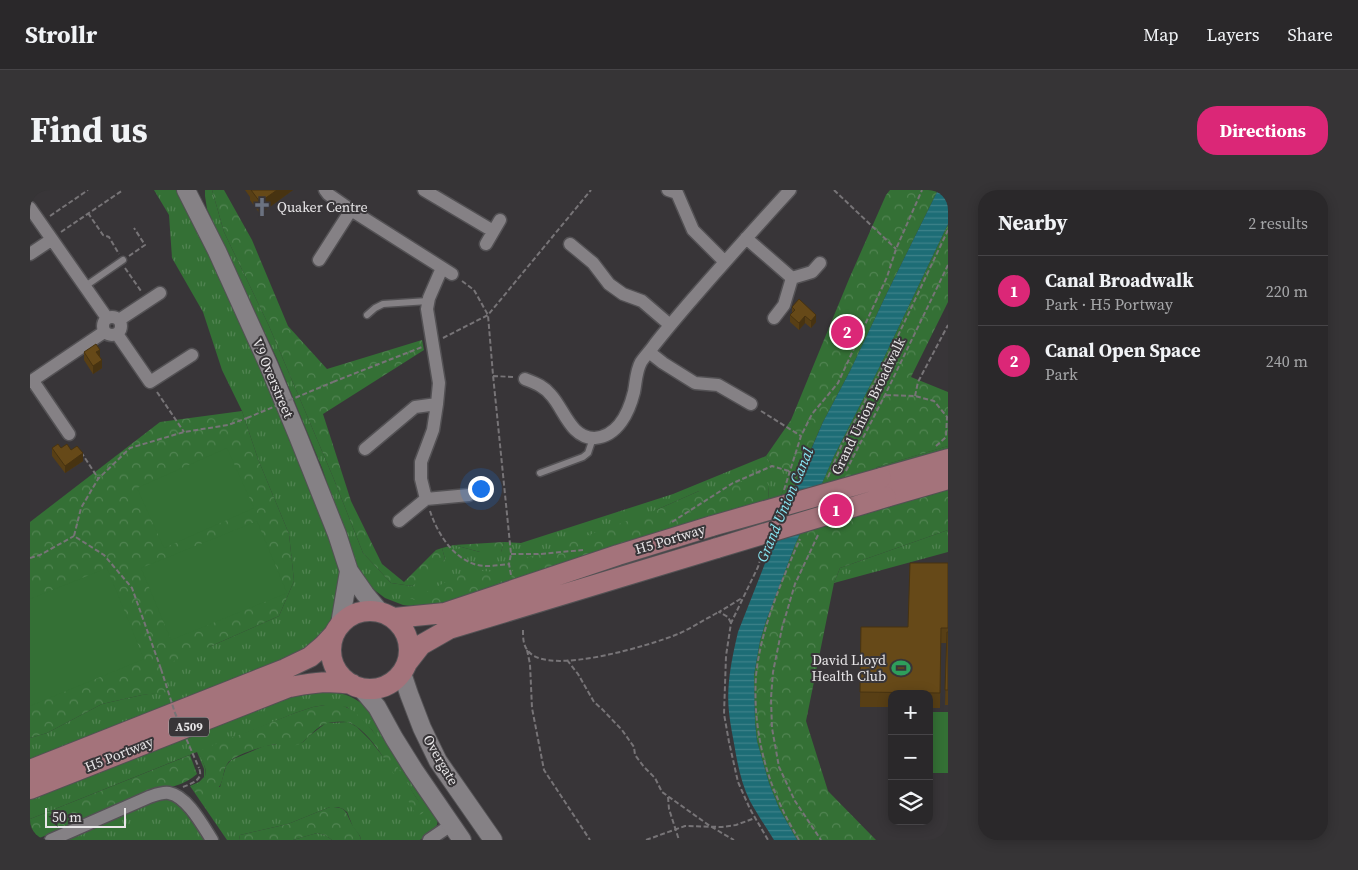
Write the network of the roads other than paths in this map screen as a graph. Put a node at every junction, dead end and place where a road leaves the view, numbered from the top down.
1 (186, 190) edge
2 (326, 190) edge
3 (424, 190) edge
4 (668, 190) edge
5 (790, 190) edge
6 (30, 208) edge
7 (351, 210) junction
8 (746, 238) junction
9 (51, 239) junction
10 (486, 244) dead end
11 (570, 244) dead end
12 (30, 254) edge
13 (319, 260) dead end
14 (122, 261) road end
15 (725, 262) junction
16 (820, 263) dead end
17 (792, 278) junction
18 (84, 287) junction
19 (160, 293) dead end
20 (428, 301) junction
21 (367, 315) dead end
22 (774, 318) dead end
23 (113, 319) junction
24 (670, 325) junction
25 (104, 332) junction
26 (117, 334) junction
27 (649, 352) junction
28 (192, 355) dead end
29 (525, 380) road end
30 (31, 382) edge
31 (437, 404) junction
32 (751, 404) road end
33 (69, 434) road end
34 (593, 438) junction
35 (365, 449) dead end
36 (942, 453) edge
37 (540, 473) dead end
38 (948, 479) edge
39 (469, 495) dead end
40 (426, 499) junction
41 (399, 521) dead end
42 (349, 571) junction
43 (387, 615) junction
44 (337, 628) junction
45 (405, 668) junction
46 (357, 686) junction
47 (30, 770) edge
48 (30, 789) edge
49 (451, 825) junction
50 (51, 840) edge
51 (212, 840) edge
52 (430, 840) edge
53 (462, 840) edge
54 (493, 840) edge

1 - 42 street, V9 Overstreet
2 - 7 street
3 - 10 street
4 - 15 street
5 - 8 street
6 - 9 street
7 - 13 street
7 - 20 street
8 - 15 street
8 - 17 street
9 - 12 street
9 - 18 street
11 - 24 street
14 - 18 lane
15 - 24 street
16 - 17 street
17 - 22 street
18 - 23 street
19 - 23 street
20 - 21 lane
20 - 31 street
23 - 25 street
23 - 26 street
24 - 27 street
25 - 26 street
25 - 30 street
26 - 28 street
27 - 32 street
27 - 34 street
29 - 34 street
30 - 33 street
31 - 35 street
31 - 40 street
34 - 37 lane
36 - 43 main road, H5 Portway / A509, bridge
38 - 45 main road, H5 Portway / A509, bridge
39 - 40 street
40 - 41 street
42 - 43 street, V9 Overstreet
42 - 44 street, V9 Overstreet
43 - 44 main road, A509
43 - 45 main road
44 - 46 main road
44 - 47 main road, H5 Portway / A509
45 - 46 main road, A509
45 - 54 street, Overgate
46 - 48 main road, H5 Portway / A509
46 - 49 street, Overgate
49 - 52 street
49 - 53 street, Overgate
50 - 51 street

